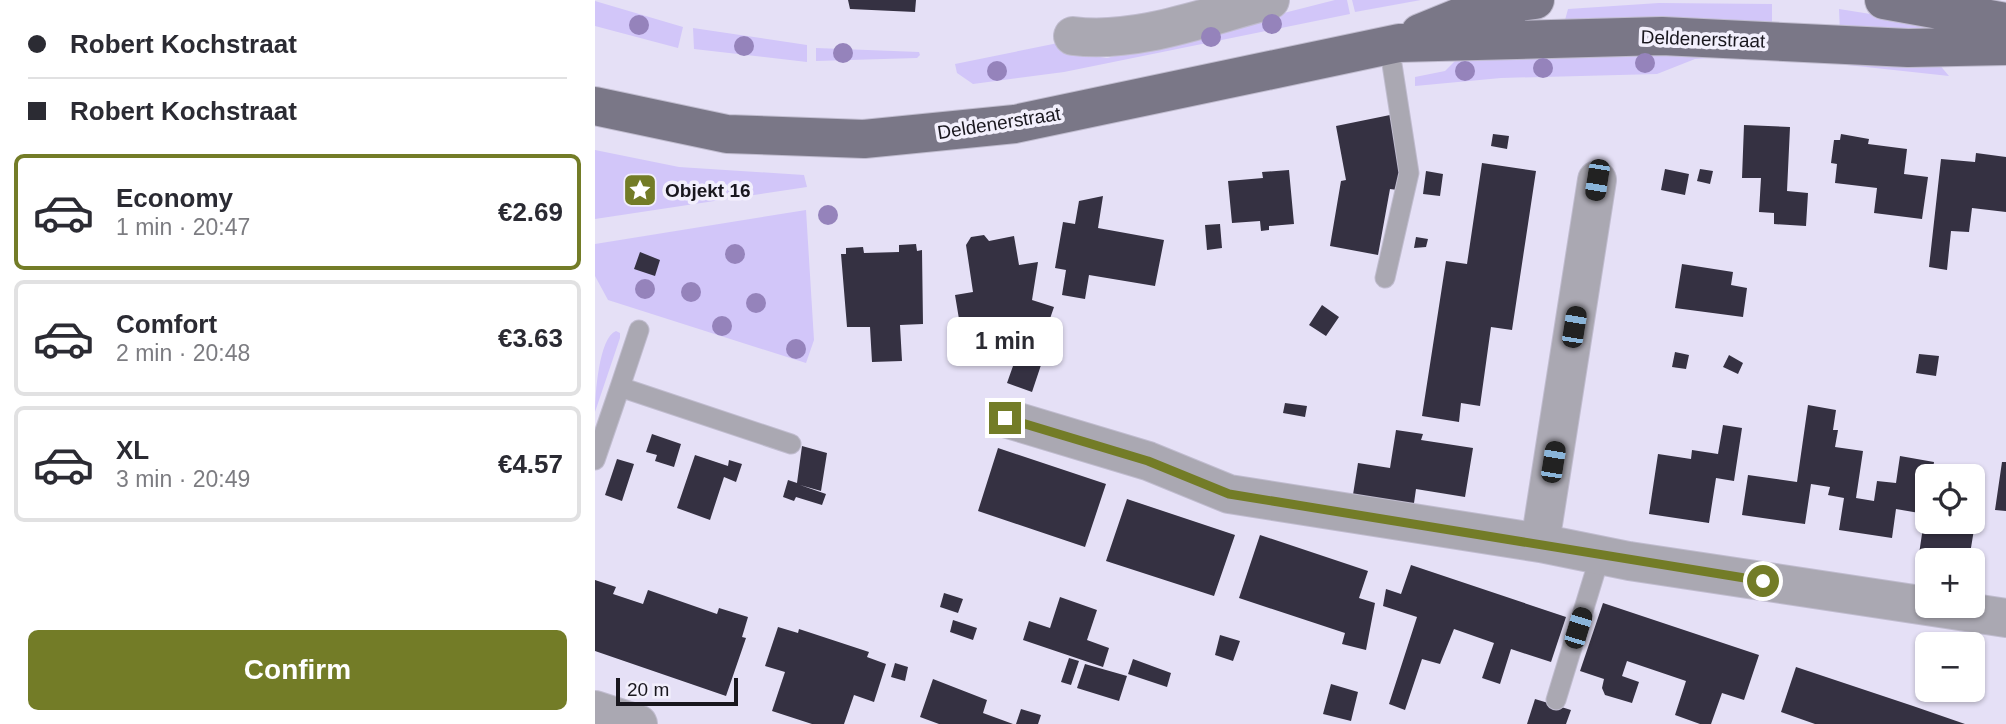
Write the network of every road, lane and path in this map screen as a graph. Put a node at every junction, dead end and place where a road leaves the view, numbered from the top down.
1 (1270, 0) edge
2 (1535, 0) edge
3 (1884, 0) edge
4 (2006, 22) edge
5 (1073, 36) dead end
6 (1394, 44) junction
7 (2006, 46) edge
8 (595, 107) edge
9 (1597, 180) dead end
10 (1385, 278) dead end
11 (639, 330) dead end
12 (620, 387) junction
13 (1005, 418) dead end
14 (790, 444) dead end
15 (595, 460) edge
16 (1540, 543) junction
17 (1600, 556) junction
18 (2006, 618) edge
19 (1556, 700) dead end
20 (595, 710) edge
21 (638, 724) edge

1 - 5 street
2 - 6 main road, Deldenerstraat
3 - 4 main road
6 - 7 main road, Deldenerstraat
6 - 8 main road, Deldenerstraat
6 - 10 lane
9 - 16 street
11 - 12 lane
12 - 14 lane
12 - 15 lane
13 - 16 street
16 - 17 street
17 - 18 street
17 - 19 lane
20 - 21 street

